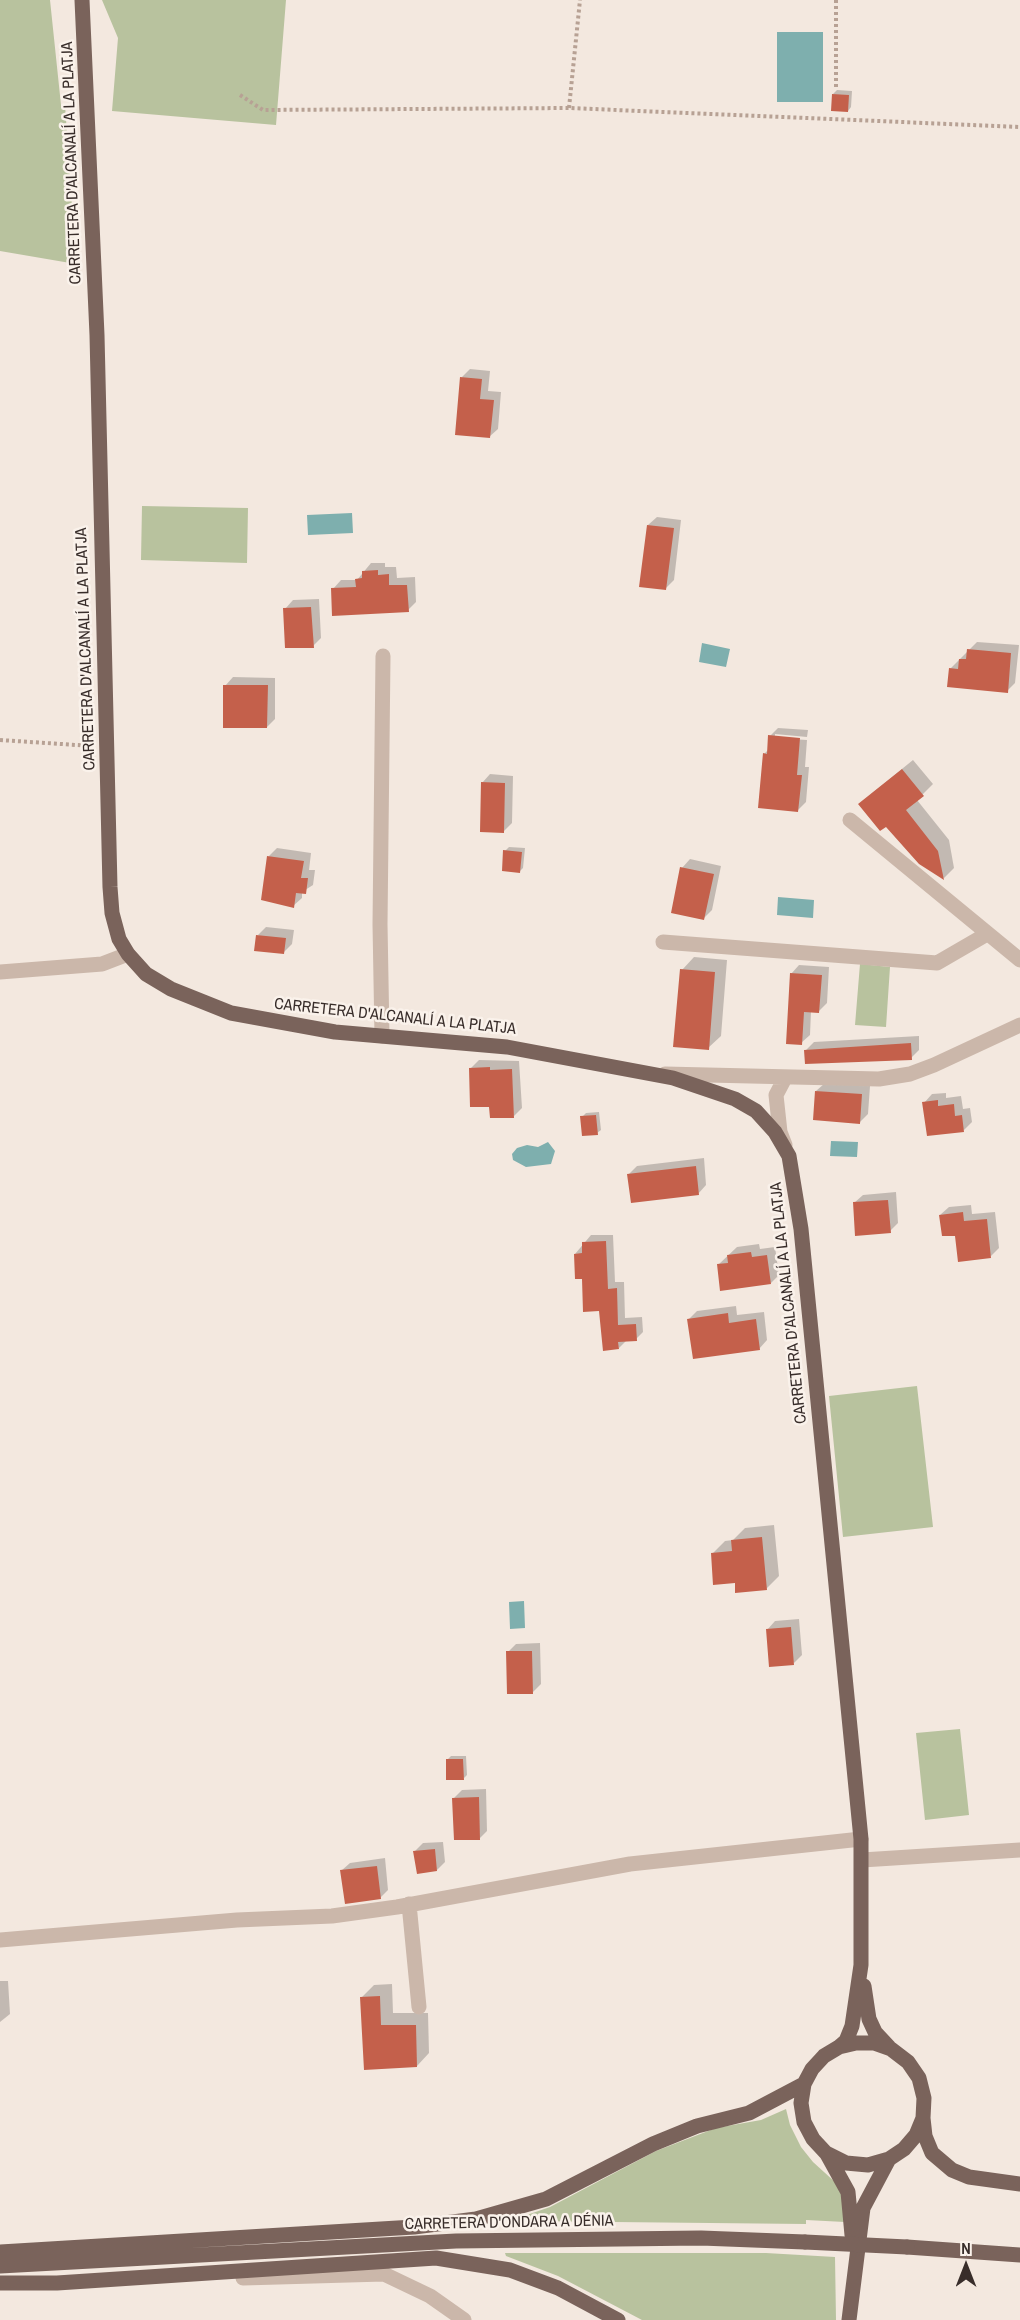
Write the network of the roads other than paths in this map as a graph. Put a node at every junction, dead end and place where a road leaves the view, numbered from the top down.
1 (82, 0) edge
2 (383, 656) dead end
3 (850, 820) dead end
4 (987, 934) junction
5 (663, 942) dead end
6 (128, 954) junction
7 (1020, 960) edge
8 (0, 972) edge
9 (1020, 1025) edge
10 (382, 1036) junction
11 (639, 1072) junction
12 (785, 1078) junction
13 (789, 1156) junction
14 (861, 1839) junction
15 (1020, 1850) edge
16 (862, 1860) junction
17 (409, 1904) junction
18 (0, 1940) edge
19 (861, 1965) junction
20 (419, 2007) dead end
21 (838, 2048) junction
22 (891, 2049) junction
23 (804, 2084) junction
24 (923, 2118) junction
25 (826, 2153) junction
26 (889, 2159) junction
27 (1020, 2184) edge
28 (0, 2252) edge
29 (1020, 2255) edge
30 (0, 2266) edge
31 (854, 2271) junction
32 (0, 2283) edge
33 (57, 2283) junction
34 (464, 2320) edge
35 (618, 2320) edge
36 (849, 2320) edge

1 - 6 main road, CARRETERA D'ALCANALÍ A LA PLATJA
2 - 10 street
3 - 4 street
4 - 5 street
4 - 7 street
6 - 8 street
6 - 10 main road, CARRETERA D'ALCANALÍ A LA PLATJA
9 - 12 street
10 - 11 main road, CARRETERA D'ALCANALÍ A LA PLATJA
11 - 12 street
11 - 13 main road, CARRETERA D'ALCANALÍ A LA PLATJA
12 - 13 street
13 - 14 main road, CARRETERA D'ALCANALÍ A LA PLATJA
14 - 16 main road, CARRETERA D'ALCANALÍ A LA PLATJA
14 - 17 street
15 - 16 street
16 - 19 main road, CARRETERA D'ALCANALÍ A LA PLATJA
17 - 18 street
17 - 20 street
19 - 21 main road, CARRETERA D'ALCANALÍ A LA PLATJA
19 - 22 main road, CARRETERA D'ALCANALÍ A LA PLATJA
21 - 22 main road
21 - 23 main road
22 - 24 main road
23 - 25 main road
23 - 28 main road
24 - 26 main road
24 - 27 main road
25 - 26 main road
25 - 31 main road
26 - 31 main road
29 - 30 main road, CARRETERA D'ONDARA A DÉNIA, bridge
31 - 36 main road
32 - 33 main road
33 - 34 street
33 - 35 main road

